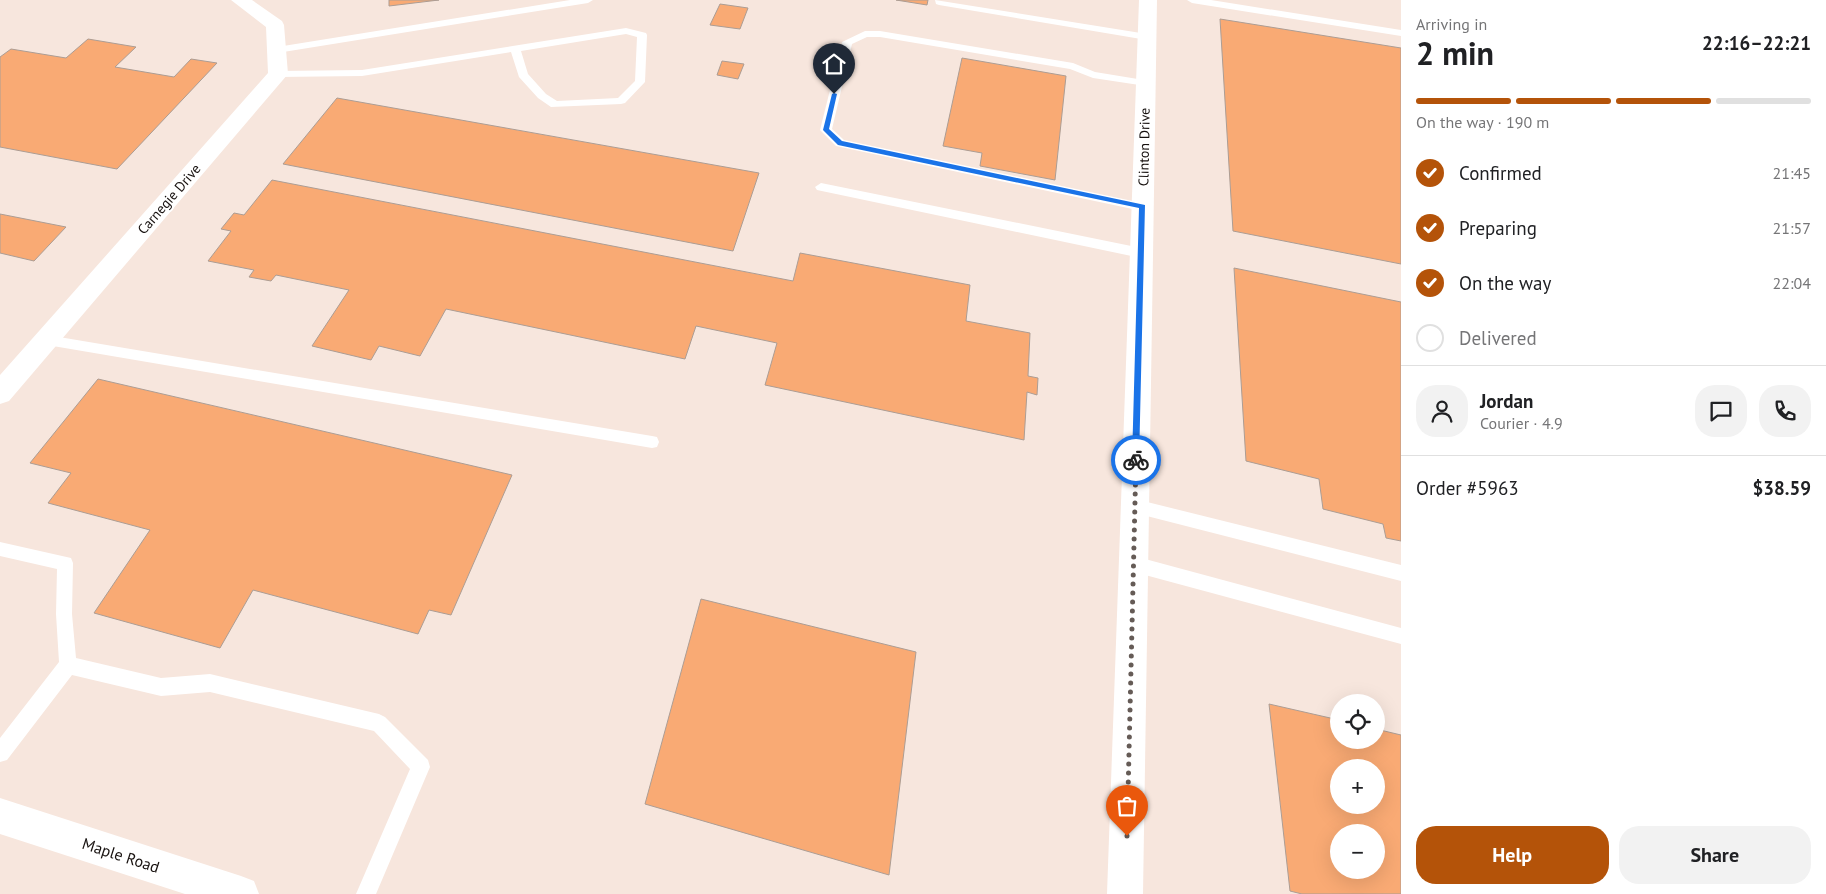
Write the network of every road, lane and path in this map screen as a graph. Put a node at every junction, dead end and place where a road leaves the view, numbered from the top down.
1 (240, 0) edge
2 (588, 0) edge
3 (1148, 0) edge
4 (1192, 0) edge
5 (939, 2) dead end
6 (1237, 4) edge
7 (1401, 33) edge
8 (1147, 37) junction
9 (515, 48) junction
10 (277, 50) junction
11 (278, 74) junction
12 (1146, 83) junction
13 (821, 187) dead end
14 (1142, 206) junction
15 (1141, 253) junction
16 (46, 340) junction
17 (0, 393) edge
18 (652, 442) dead end
19 (1135, 506) junction
20 (0, 549) edge
21 (1134, 564) junction
22 (1401, 573) edge
23 (1401, 636) edge
24 (68, 665) junction
25 (0, 753) edge
26 (0, 816) edge
27 (241, 894) edge
28 (366, 894) edge
29 (1126, 894) edge

1 - 10 street
2 - 10 lane
3 - 8 street, Clinton Drive
4 - 6 lane
5 - 8 lane
6 - 7 lane
8 - 12 street, Clinton Drive
9 - 9 lane
9 - 11 lane
10 - 11 street
11 - 16 street, Carnegie Drive
12 - 14 street, Clinton Drive
12 - 14 lane
13 - 15 lane
14 - 15 street, Clinton Drive
15 - 19 street, Clinton Drive
16 - 17 street, Carnegie Drive
16 - 18 lane
19 - 21 street, Clinton Drive
19 - 22 lane
20 - 24 lane
21 - 23 lane
21 - 29 street, Clinton Drive
24 - 25 lane
24 - 28 lane
26 - 27 street, Maple Road

